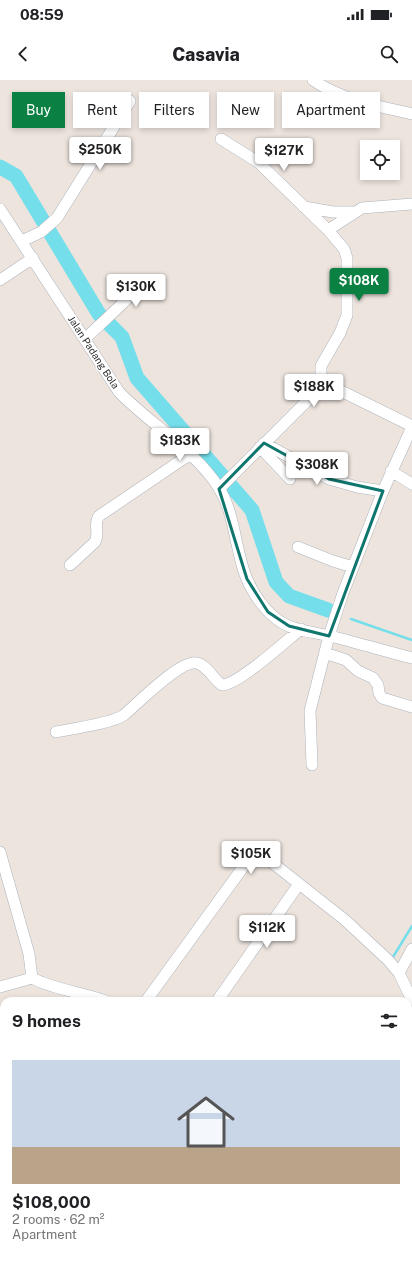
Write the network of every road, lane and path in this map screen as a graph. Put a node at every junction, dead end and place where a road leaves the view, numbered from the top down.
1 (312, 80) edge
2 (412, 114) edge
3 (113, 128) edge
4 (221, 139) dead end
5 (412, 204) edge
6 (304, 207) junction
7 (0, 209) edge
8 (353, 212) junction
9 (328, 230) junction
10 (22, 241) junction
11 (33, 258) junction
12 (0, 280) edge
13 (141, 284) dead end
14 (85, 339) junction
15 (326, 385) junction
16 (412, 426) edge
17 (262, 445) junction
18 (189, 455) junction
19 (392, 471) junction
20 (290, 479) dead end
21 (226, 482) junction
22 (412, 484) edge
23 (384, 491) junction
24 (298, 547) dead end
25 (70, 565) dead end
26 (353, 567) junction
27 (301, 629) junction
28 (329, 636) junction
29 (325, 653) junction
30 (412, 658) edge
31 (412, 707) edge
32 (56, 732) dead end
33 (312, 765) dead end
34 (0, 852) edge
35 (299, 884) junction
36 (412, 949) edge
37 (396, 969) junction
38 (32, 978) junction
39 (0, 987) edge
40 (95, 997) edge
41 (149, 997) edge
42 (220, 997) edge
43 (410, 997) edge

1 - 2 street
3 - 10 street
4 - 6 street
5 - 8 street
6 - 8 street
6 - 9 street
7 - 10 street, Jalan Padang Bola
8 - 9 street
9 - 15 street
10 - 11 street, Jalan Padang Bola
11 - 12 street
11 - 14 street, Jalan Padang Bola
13 - 14 street
14 - 18 street, Jalan Padang Bola
15 - 16 street
15 - 17 street
16 - 19 street
17 - 20 street
17 - 21 street
17 - 23 street
18 - 21 street, Jalan Padang Bola
18 - 25 street
19 - 22 street
19 - 23 street
21 - 27 street, Jalan Padang Bola
23 - 26 street
24 - 26 street
26 - 28 street
27 - 28 street, Jalan Padang Bola
27 - 32 street
28 - 29 street
28 - 30 street, Jalan Padang Bola
29 - 31 street
29 - 33 street
34 - 38 street
35 - 37 street
35 - 41 street
35 - 42 street
36 - 37 street
37 - 43 street
38 - 39 street
38 - 40 street

